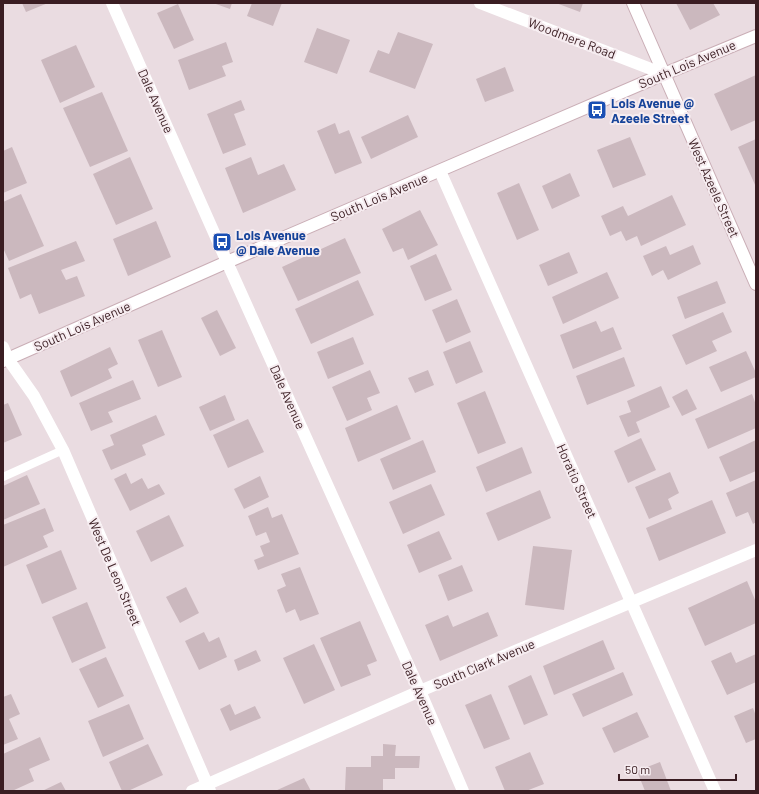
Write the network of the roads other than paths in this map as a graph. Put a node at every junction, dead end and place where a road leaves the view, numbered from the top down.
1 (112, 3) edge
2 (480, 3) edge
3 (633, 3) edge
4 (756, 36) edge
5 (664, 74) junction
6 (440, 171) junction
7 (227, 262) junction
8 (756, 284) edge
9 (3, 347) edge
10 (6, 360) edge
11 (62, 450) junction
12 (3, 477) edge
13 (756, 550) edge
14 (631, 602) junction
15 (420, 690) junction
16 (209, 788) edge
17 (192, 791) edge
18 (463, 791) edge
19 (714, 791) edge

1 - 7 street, Dale Avenue
2 - 5 street, Woodmere Road
3 - 5 street, West Azeele Street
4 - 5 street, South Lois Avenue
5 - 6 street, South Lois Avenue
5 - 8 street, West Azeele Street
6 - 7 street, South Lois Avenue
6 - 14 street, Horatio Street
7 - 10 street, South Lois Avenue
7 - 15 street, Dale Avenue
9 - 10 street, West De Leon Street
10 - 11 street, West De Leon Street
11 - 12 lane
11 - 16 street, West De Leon Street
13 - 14 street, South Clark Avenue
14 - 15 street, South Clark Avenue
14 - 19 street, Horatio Street
15 - 16 street, South Clark Avenue
15 - 18 street, Dale Avenue
16 - 17 street, South Clark Avenue

